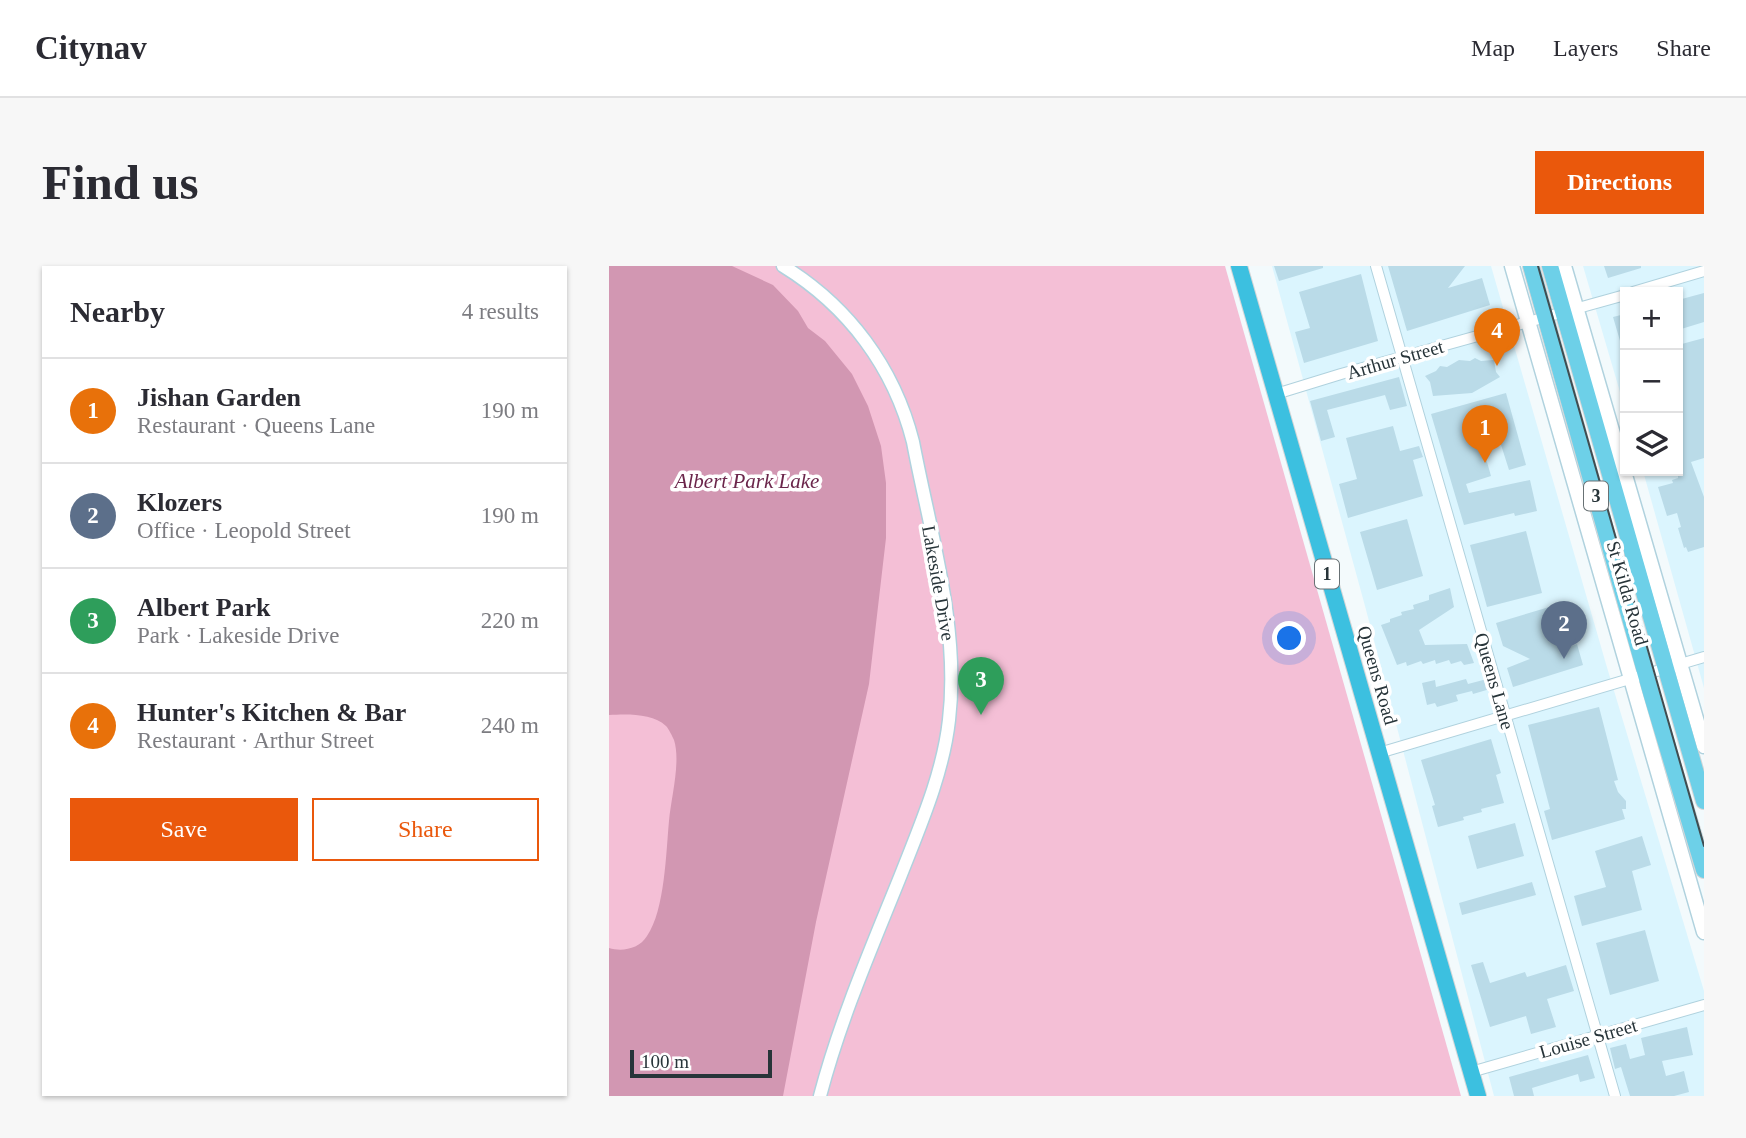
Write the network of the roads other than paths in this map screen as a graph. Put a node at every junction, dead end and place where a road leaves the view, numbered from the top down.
1 (783, 266) edge
2 (1239, 266) edge
3 (1375, 266) edge
4 (1511, 266) edge
5 (1531, 266) edge
6 (1550, 266) edge
7 (1565, 266) edge
8 (1704, 271) edge
9 (1650, 287) edge
10 (1620, 296) edge
11 (1560, 313) junction
12 (1528, 322) junction
13 (1402, 357) junction
14 (1276, 394) junction
15 (1704, 657) edge
16 (1656, 672) junction
17 (1505, 716) junction
18 (1704, 746) edge
19 (1379, 752) junction
20 (1704, 801) edge
21 (1704, 870) edge
22 (1704, 932) edge
23 (1704, 1005) edge
24 (1597, 1036) junction
25 (1471, 1072) junction
26 (820, 1096) edge
27 (1478, 1096) edge
28 (1615, 1096) edge

1 - 26 street, Lakeside Drive
2 - 14 highway, Queens Road / 1
3 - 13 street, Queens Lane
4 - 12 main road, St Kilda Road
5 - 11 main road, St Kilda Road / 3
6 - 11 main road, St Kilda Road / 3
7 - 11 main road, St Kilda Road
8 - 9 street
10 - 11 street, Arthur Street
11 - 12 street, Arthur Street
11 - 16 main road, St Kilda Road / 3
11 - 16 main road, St Kilda Road
12 - 13 street, Arthur Street
12 - 16 main road, St Kilda Road
13 - 14 street, Arthur Street
13 - 17 street, Queens Lane
14 - 19 highway, Queens Road / 1
15 - 16 street
16 - 17 street
16 - 18 main road, St Kilda Road
16 - 20 main road, St Kilda Road / 3
16 - 21 main road, St Kilda Road / 3
16 - 22 main road, St Kilda Road
17 - 19 street
17 - 24 street, Queens Lane
19 - 25 highway, Queens Road / 1
23 - 24 street, Louise Street
24 - 25 street, Louise Street
24 - 28 street, Queens Lane
25 - 27 highway, Queens Road / 1

